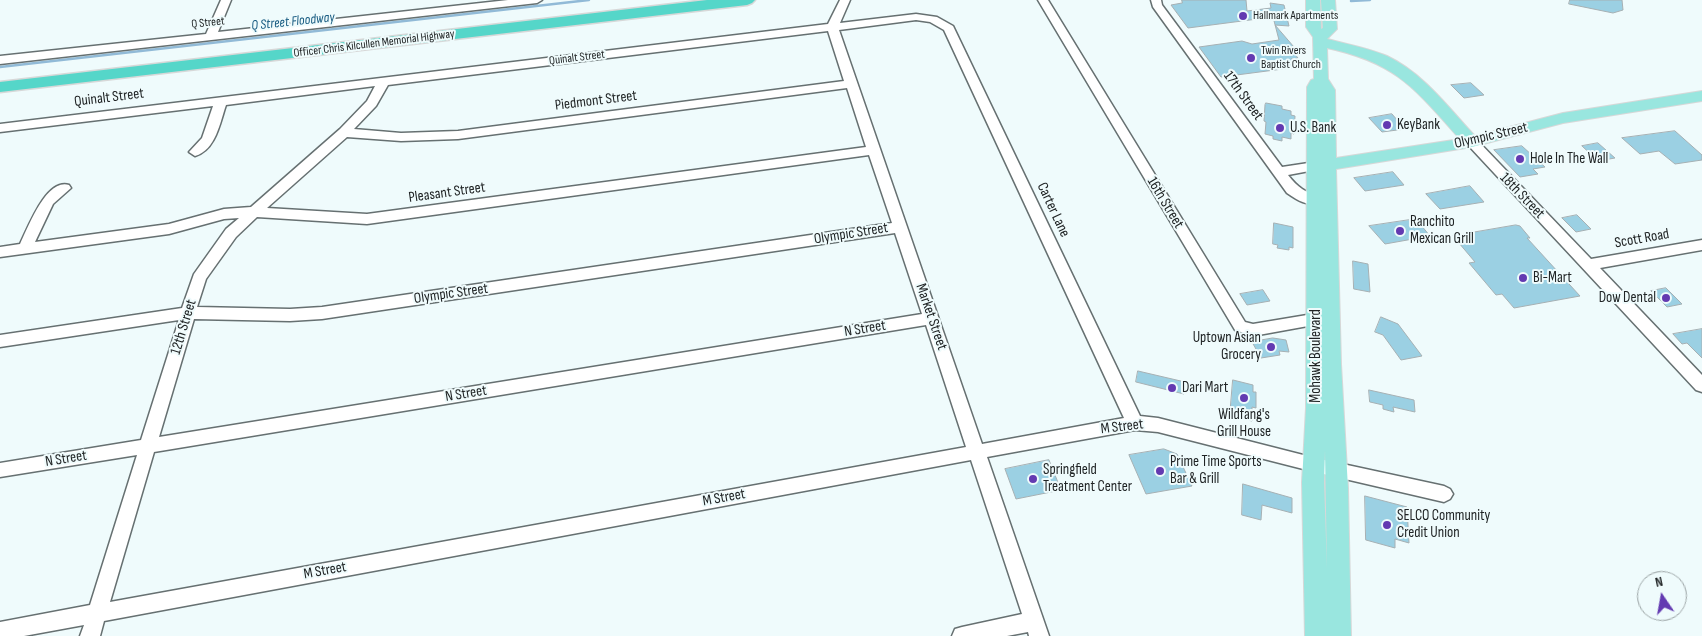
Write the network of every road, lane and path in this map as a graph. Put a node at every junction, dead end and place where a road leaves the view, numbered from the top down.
1 (226, 0) edge
2 (538, 0) edge
3 (676, 0) edge
4 (747, 0) edge
5 (845, 0) edge
6 (1043, 0) edge
7 (1156, 0) edge
8 (1313, 0) edge
9 (1328, 0) edge
10 (933, 19) joint
11 (832, 27) junction
12 (211, 36) junction
13 (1320, 39) junction
14 (0, 60) edge
15 (0, 78) edge
16 (384, 81) junction
17 (852, 84) junction
18 (0, 87) edge
19 (1702, 96) edge
20 (221, 101) junction
21 (0, 128) edge
22 (344, 132) junction
23 (1472, 142) junction
24 (874, 150) junction
25 (195, 152) dead end
26 (1322, 165) junction
27 (1279, 172) junction
28 (64, 188) dead end
29 (1315, 200) junction
30 (252, 212) junction
31 (900, 226) junction
32 (1702, 245) edge
33 (25, 249) junction
34 (0, 252) edge
35 (1588, 265) junction
36 (188, 313) junction
37 (931, 318) junction
38 (1323, 318) junction
39 (0, 341) edge
40 (1696, 372) edge
41 (1702, 385) edge
42 (1135, 423) junction
43 (148, 446) junction
44 (976, 452) junction
45 (1315, 464) junction
46 (1336, 469) junction
47 (0, 470) edge
48 (1444, 494) dead end
49 (97, 613) junction
50 (1036, 628) edge
51 (0, 631) edge
52 (90, 636) edge
53 (962, 636) edge
54 (1317, 636) edge
55 (1339, 636) edge

1 - 12 street
2 - 12 street, Q Street
3 - 15 highway, Officer Chris Kilcullen Memorial Highway
4 - 18 highway, Officer Chris Kilcullen Memorial Highway
5 - 11 street
6 - 38 street, 16th Street
7 - 27 street, 17th Street
8 - 13 main road, Mohawk Boulevard
9 - 13 main road, Mohawk Boulevard
10 - 11 street, Quinalt Street
10 - 42 street, Carter Lane
11 - 16 street, Quinalt Street
11 - 17 street, Market Street
12 - 14 street, Q Street
13 - 23 main road, 18th Street
13 - 26 main road, Mohawk Boulevard
16 - 20 street, Quinalt Street
16 - 22 street, 12th Street
17 - 22 street, Piedmont Street
17 - 24 street, Market Street
19 - 23 main road, Olympic Street
20 - 21 street, Quinalt Street
20 - 25 street
22 - 30 street, 12th Street
23 - 26 main road, Olympic Street
23 - 35 street, 18th Street
24 - 30 street, Pleasant Street
24 - 31 street, Market Street
26 - 27 street, Olympic Street
26 - 29 main road, Mohawk Boulevard
26 - 38 main road, Mohawk Boulevard
27 - 29 street, 17th Street
28 - 33 street
29 - 38 main road, Mohawk Boulevard
30 - 33 street, Pleasant Street
30 - 36 street, 12th Street
31 - 36 street, Olympic Street
31 - 37 street, Market Street
32 - 35 street, Scott Road
33 - 34 street, Pleasant Street
35 - 40 street, 18th Street
36 - 39 street, Olympic Street
36 - 43 street, 12th Street
37 - 43 street, N Street
37 - 44 street, Market Street
38 - 45 main road, Mohawk Boulevard
38 - 46 main road, Mohawk Boulevard
40 - 41 street, 18th Street
42 - 44 street, M Street
42 - 45 street, M Street
43 - 47 street, N Street
43 - 49 street, 12th Street
44 - 49 street, M Street
44 - 50 street, Market Street
45 - 46 street, M Street
45 - 54 main road, Mohawk Boulevard
46 - 48 street, M Street
46 - 55 main road, Mohawk Boulevard
49 - 51 street, M Street
49 - 52 street, 12th Street
50 - 53 street

